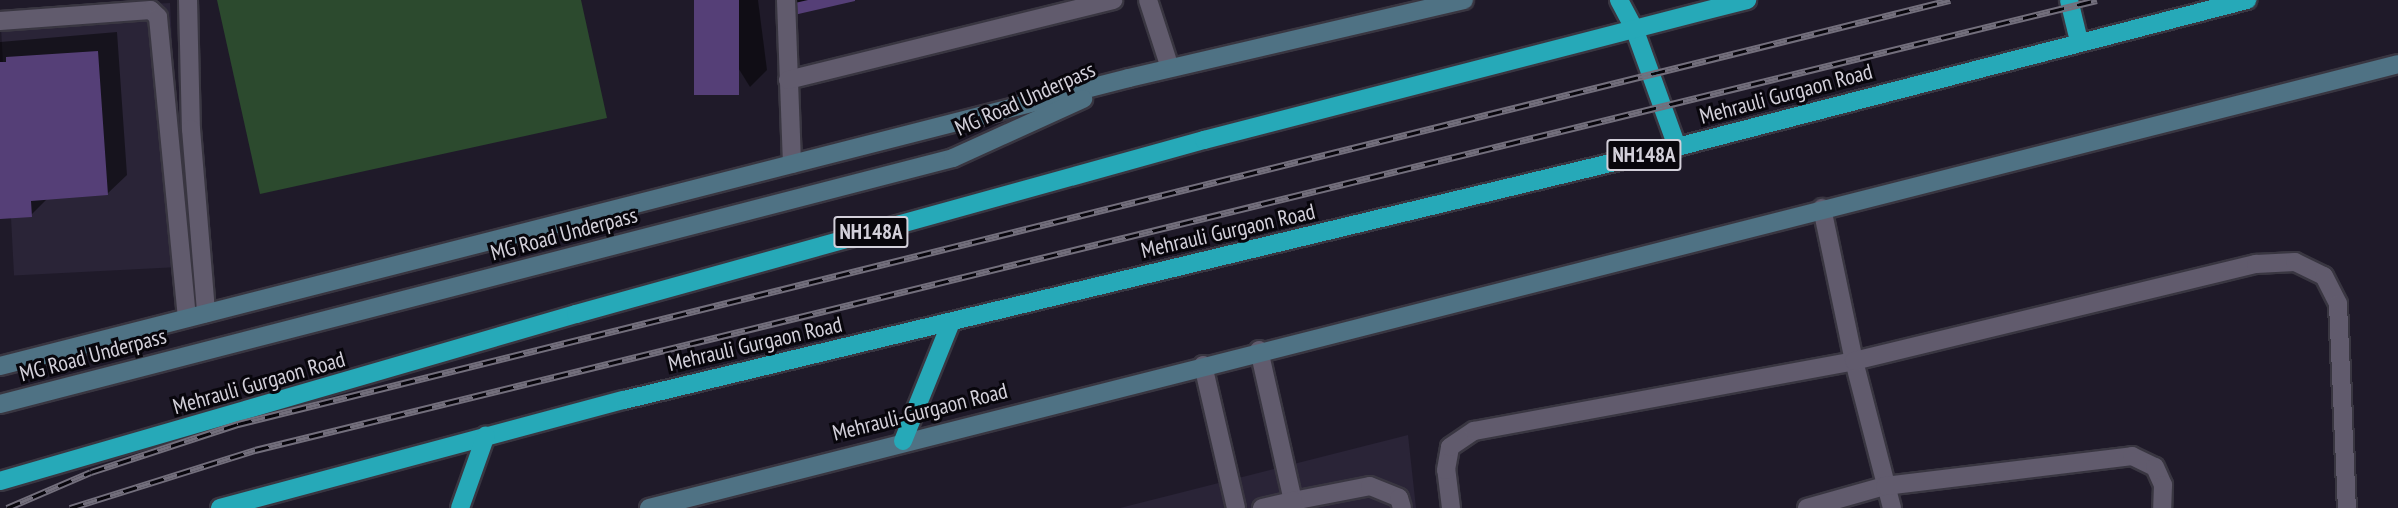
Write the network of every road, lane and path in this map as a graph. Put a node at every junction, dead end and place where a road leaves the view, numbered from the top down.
1 (188, 0) edge
2 (786, 0) edge
3 (1113, 0) edge
4 (1148, 0) edge
5 (1464, 0) edge
6 (1619, 0) edge
7 (1747, 0) edge
8 (2069, 0) edge
9 (2247, 0) edge
10 (0, 21) edge
11 (1634, 28) junction
12 (2079, 41) junction
13 (2398, 64) edge
14 (1170, 68) junction
15 (1129, 78) junction
16 (788, 80) junction
17 (1677, 147) junction
18 (792, 164) junction
19 (1822, 208) junction
20 (206, 313) junction
21 (187, 318) junction
22 (951, 322) junction
23 (1259, 350) junction
24 (1854, 361) junction
25 (1203, 365) junction
26 (0, 366) edge
27 (0, 404) edge
28 (486, 435) junction
29 (903, 441) junction
30 (0, 482) edge
31 (1885, 486) junction
32 (1293, 501) junction
33 (220, 508) edge
34 (460, 508) edge
35 (650, 508) edge
36 (1236, 508) edge
37 (1262, 508) edge
38 (1402, 508) edge
39 (1451, 508) edge
40 (1807, 508) edge
41 (1892, 508) edge
42 (2162, 508) edge
43 (2347, 508) edge

1 - 20 street
2 - 16 street
3 - 16 street
4 - 14 street
5 - 14 street
6 - 11 highway
7 - 11 highway, Mehrauli Gurgaon Road / NH148A
8 - 12 highway
9 - 12 highway, Mehrauli Gurgaon Road / NH148A
10 - 21 street
11 - 17 highway
11 - 30 highway, Mehrauli Gurgaon Road / NH148A
12 - 17 highway, Mehrauli Gurgaon Road / NH148A
13 - 19 street, Mehrauli-Gurgaon Road
14 - 15 street
15 - 18 street
15 - 27 street, MG Road Underpass
16 - 18 street
17 - 22 highway, Mehrauli Gurgaon Road / NH148A
18 - 20 street
19 - 23 street, Mehrauli-Gurgaon Road
19 - 24 street
20 - 21 street
21 - 26 street
22 - 28 highway, Mehrauli Gurgaon Road / NH148A
22 - 29 highway
23 - 25 street, Mehrauli-Gurgaon Road
23 - 32 street
24 - 31 street
24 - 39 street
24 - 43 street
25 - 29 street, Mehrauli-Gurgaon Road
25 - 36 street
28 - 33 highway, Mehrauli Gurgaon Road / NH148A
28 - 34 highway
29 - 35 street, Mehrauli-Gurgaon Road
31 - 40 street
31 - 41 street
31 - 42 street
32 - 37 street
32 - 38 street

